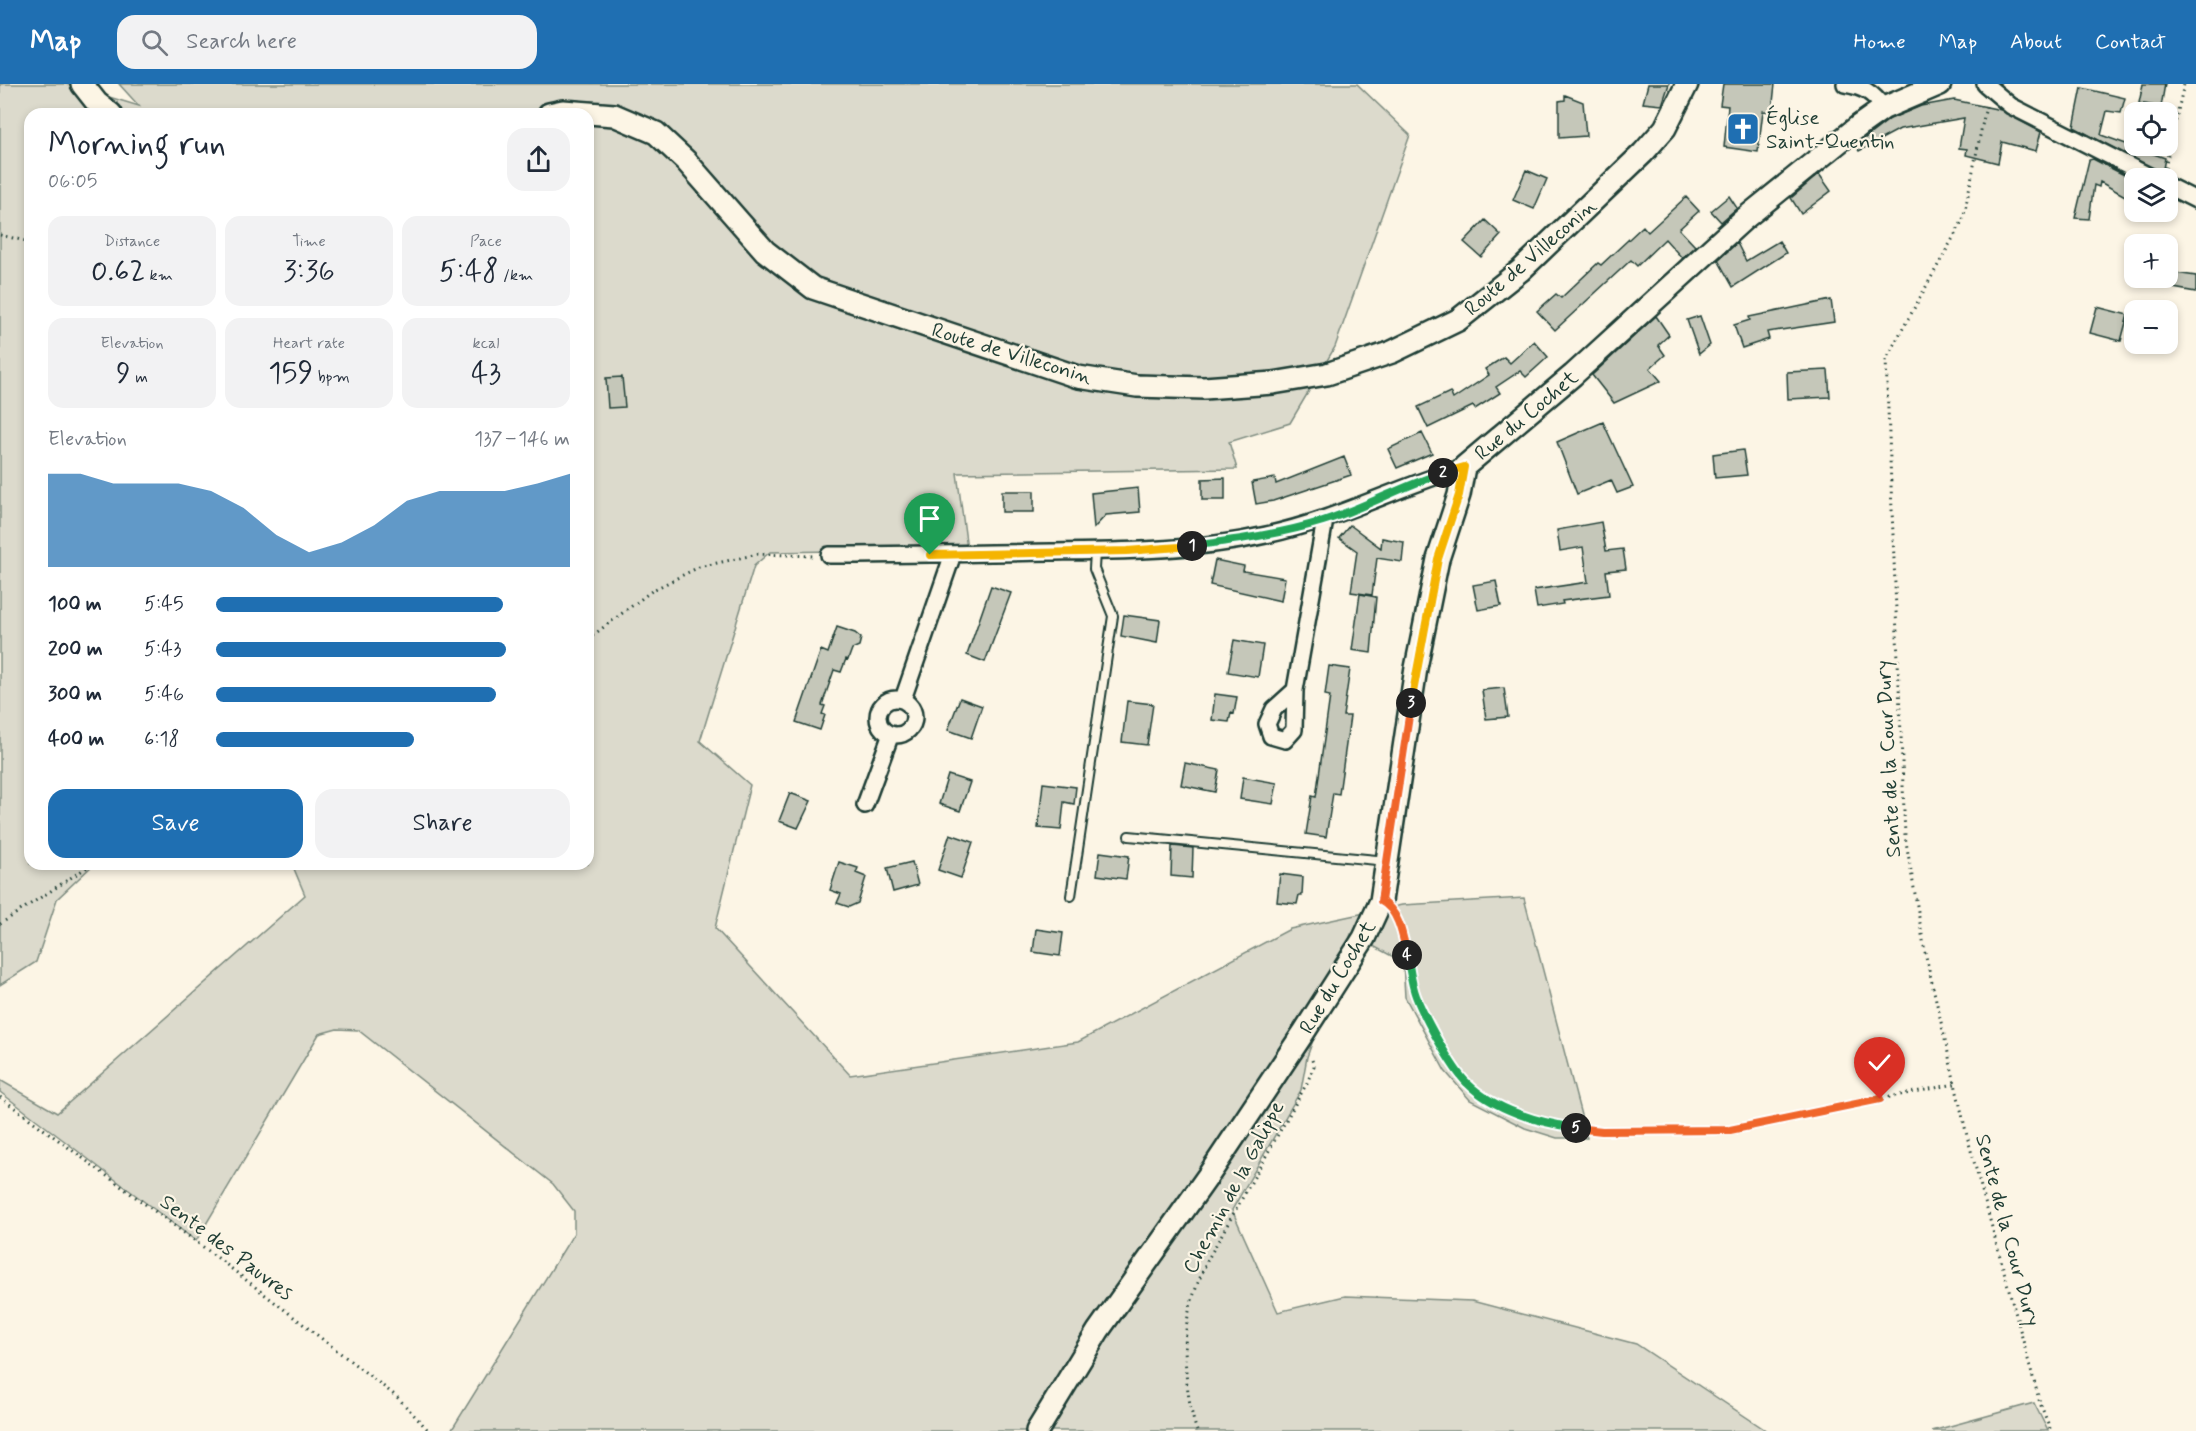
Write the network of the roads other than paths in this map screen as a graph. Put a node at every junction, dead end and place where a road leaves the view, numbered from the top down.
1 (82, 84) edge
2 (1688, 84) edge
3 (1845, 84) edge
4 (1940, 84) edge
5 (1987, 87) edge
6 (103, 108) edge
7 (1884, 108) junction
8 (594, 113) edge
9 (2133, 168) edge
10 (2178, 191) edge
11 (2196, 200) edge
12 (1464, 467) junction
13 (1325, 520) junction
14 (1095, 551) junction
15 (952, 554) junction
16 (829, 555) road end
17 (1295, 690) dead end
18 (903, 699) junction
19 (891, 734) junction
20 (865, 805) dead end
21 (1129, 837) dead end
22 (1388, 862) junction
23 (1071, 896) dead end
24 (1037, 1431) edge

1 - 6 street
2 - 8 street, Route de Villeconin
3 - 7 street
4 - 7 street, Rue du Cochet
5 - 9 street
7 - 12 street, Rue du Cochet
10 - 11 street
12 - 13 street
12 - 22 street, Rue du Cochet
13 - 14 street
13 - 17 street
14 - 15 street
14 - 23 lane
15 - 16 street
15 - 18 street
18 - 19 street
18 - 19 street
19 - 20 street
21 - 22 lane
22 - 24 street, Rue du Cochet

